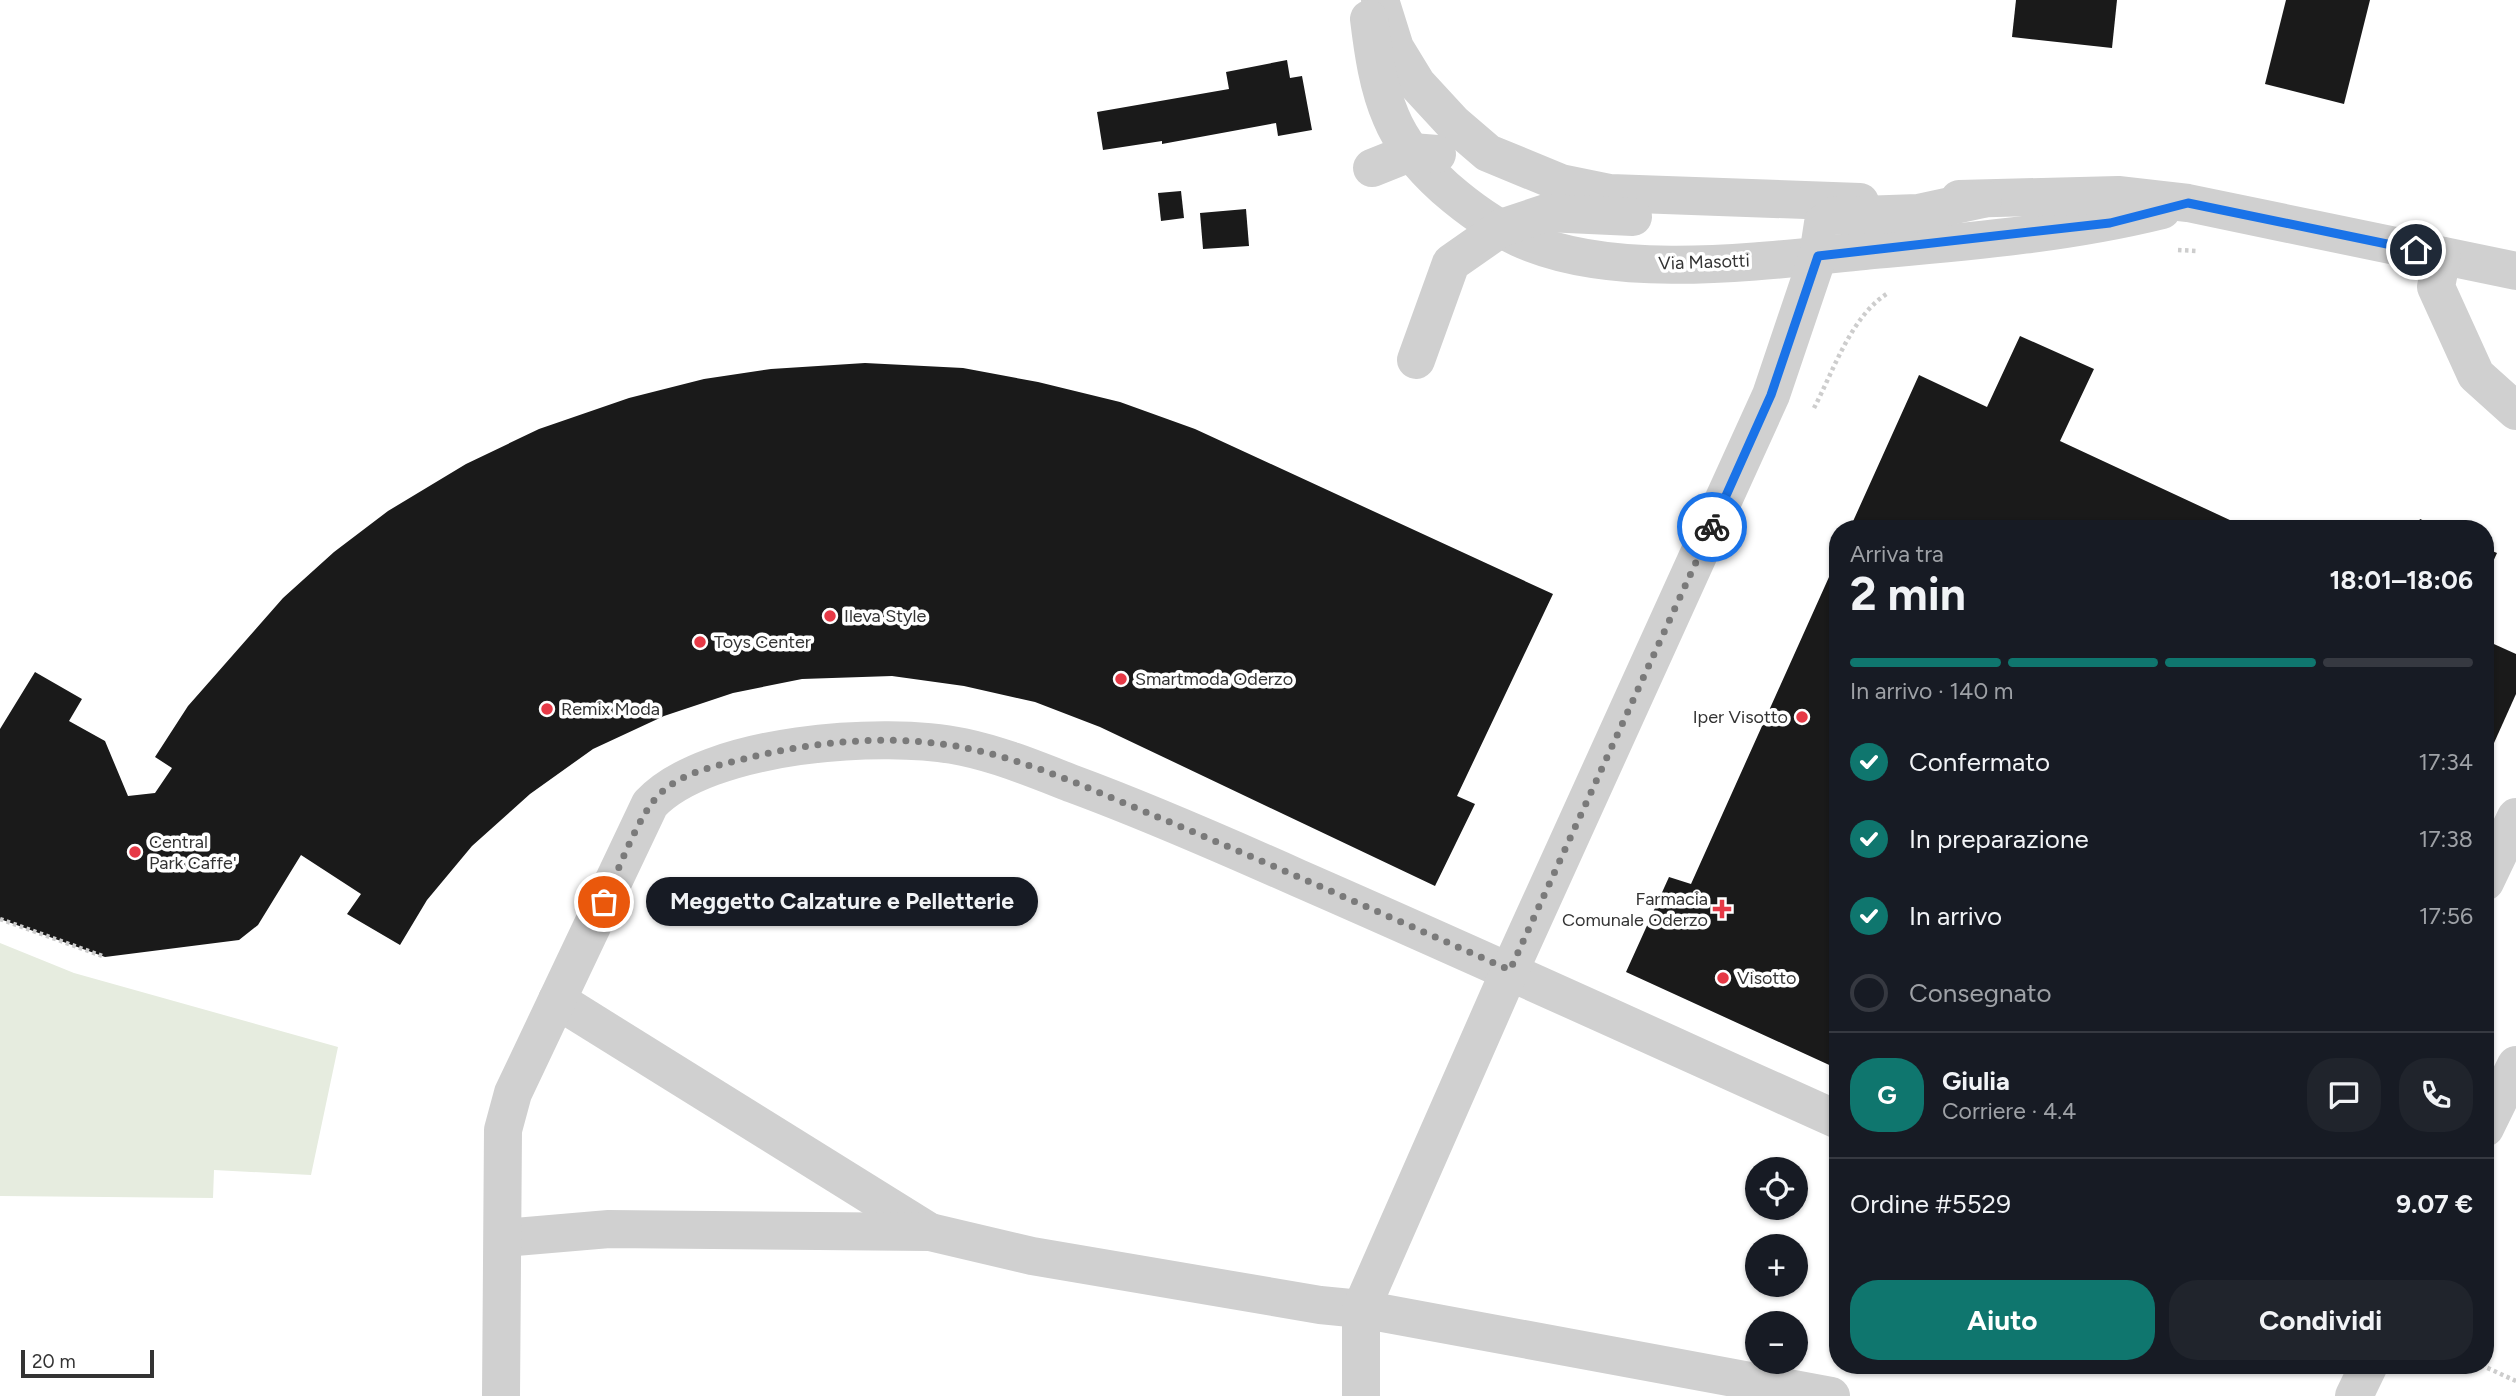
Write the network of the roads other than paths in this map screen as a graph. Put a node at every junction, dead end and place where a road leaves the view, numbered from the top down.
1 (1367, 0) edge
2 (1380, 0) edge
3 (1412, 152) junction
4 (1488, 153) junction
5 (1372, 168) dead end
6 (1730, 198) junction
7 (1983, 199) junction
8 (2188, 203) junction
9 (1501, 228) junction
10 (1818, 256) junction
11 (2442, 256) junction
12 (2516, 271) edge
13 (1416, 360) dead end
14 (2516, 411) edge
15 (2516, 817) edge
16 (2494, 863) edge
17 (1510, 970) junction
18 (557, 1000) junction
19 (2516, 1065) edge
20 (2494, 1110) edge
21 (1829, 1116) edge
22 (930, 1233) junction
23 (503, 1238) junction
24 (1361, 1309) junction
25 (2365, 1374) edge
26 (501, 1396) edge
27 (1361, 1396) edge
28 (1831, 1396) edge
29 (2354, 1396) edge

1 - 3 street, Via Masotti
2 - 4 street, Via Masotti
3 - 4 street
3 - 5 street
3 - 9 street, Via Masotti
4 - 6 street, Via Masotti
6 - 7 street, Via Masotti
6 - 9 street
7 - 8 street, Via Masotti
7 - 10 street
8 - 10 street, Via Masotti
8 - 11 street, Via Masotti
9 - 10 street, Via Masotti
9 - 13 street
10 - 17 street
11 - 12 street, Via Masotti
11 - 14 street
15 - 16 street
17 - 18 street
17 - 21 street
17 - 24 street
18 - 22 street
18 - 23 street
19 - 20 street
22 - 23 street
22 - 24 street
23 - 26 street
24 - 27 street
24 - 28 street
25 - 29 street

